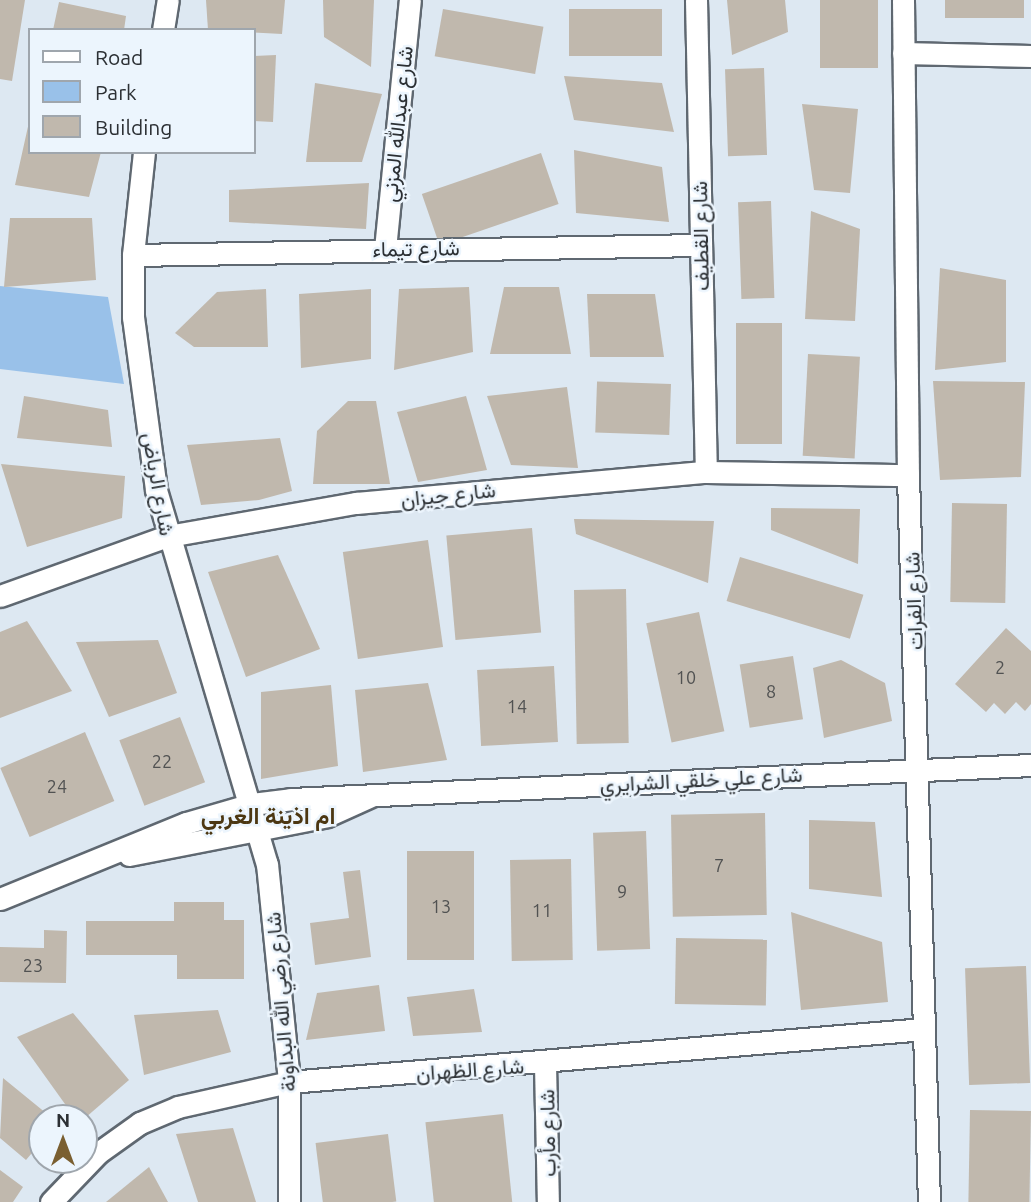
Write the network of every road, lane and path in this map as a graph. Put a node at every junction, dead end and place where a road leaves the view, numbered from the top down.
1 (167, 0) edge
2 (410, 0) edge
3 (696, 0) edge
4 (903, 0) edge
5 (163, 28) edge
6 (903, 53) junction
7 (1031, 56) edge
8 (144, 154) edge
9 (700, 245) junction
10 (385, 248) junction
11 (133, 255) junction
12 (706, 472) junction
13 (908, 475) junction
14 (168, 537) junction
15 (0, 596) edge
16 (1031, 765) edge
17 (919, 766) junction
18 (371, 796) junction
19 (251, 804) junction
20 (260, 832) junction
21 (106, 859) junction
22 (0, 900) edge
23 (924, 1029) junction
24 (545, 1064) junction
25 (289, 1082) junction
26 (51, 1202) edge
27 (289, 1202) edge
28 (548, 1202) edge
29 (929, 1202) edge

1 - 5 street
2 - 10 street, شارع عبدالله المزني
3 - 9 street, شارع القطيف
4 - 6 street, شارع الفرات
6 - 7 street
6 - 13 street, شارع الفرات
8 - 11 street, شارع الرياض
9 - 10 street, شارع تيماء
9 - 12 street, شارع القطيف
10 - 11 street, شارع تيماء
11 - 14 street, شارع الرياض
12 - 13 street, شارع جيزان
12 - 14 street, شارع جيزان
13 - 17 street, شارع الفرات
14 - 15 street, شارع جيزان
14 - 19 street, شارع الرياض
16 - 17 street, شارع علي خلقي الشرايري
17 - 18 street, شارع علي خلقي الشرايري
17 - 23 street, شارع الفرات
18 - 19 street, شارع علي خلقي الشرايري
18 - 20 street, شارع علي خلقي الشرايري
19 - 20 street, شارع رضي الله البداونة
19 - 21 street, شارع علي خلقي الشرايري
20 - 21 street, شارع علي خلقي الشرايري
20 - 25 street, شارع رضي الله البداونة
21 - 22 street, شارع علي خلقي الشرايري
23 - 24 street, شارع الظهران
23 - 29 street, شارع الفرات
24 - 25 street, شارع الظهران
24 - 28 street, شارع مأرب
25 - 26 street, شارع الظهران
25 - 27 street, شارع رضي الله البداونة

